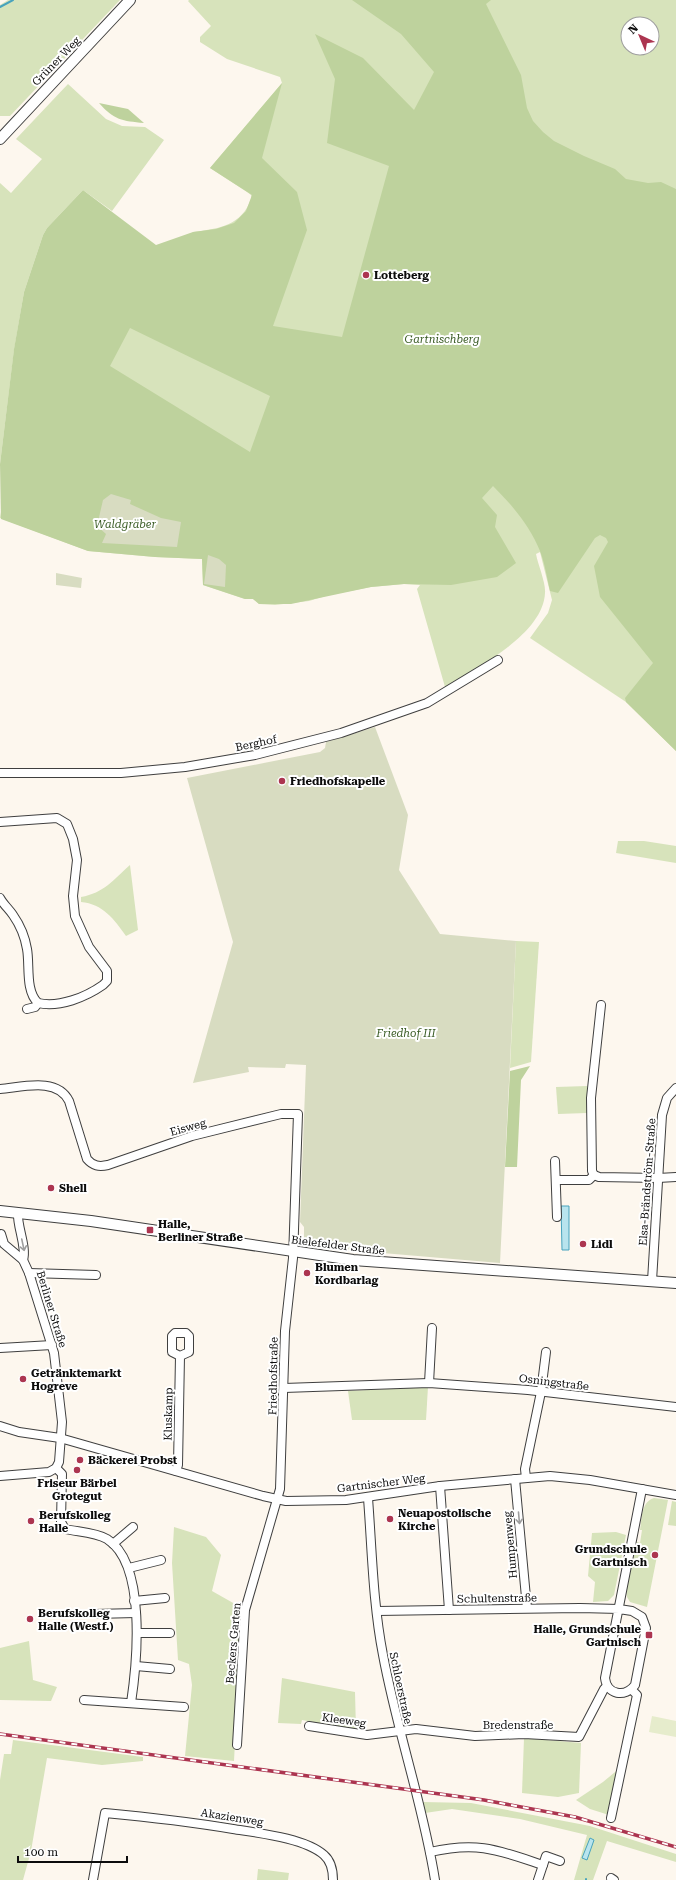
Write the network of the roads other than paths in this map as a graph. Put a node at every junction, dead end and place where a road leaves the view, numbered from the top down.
1 (130, 0) edge
2 (0, 139) edge
3 (498, 660) dead end
4 (0, 773) edge
5 (0, 822) edge
6 (1, 902) edge
7 (38, 1003) junction
8 (601, 1005) dead end
9 (27, 1010) dead end
10 (676, 1088) edge
11 (0, 1089) edge
12 (555, 1162) dead end
13 (594, 1175) junction
14 (676, 1177) edge
15 (658, 1178) junction
16 (556, 1180) junction
17 (0, 1211) edge
18 (18, 1213) junction
19 (557, 1216) dead end
20 (1, 1234) dead end
21 (294, 1252) junction
22 (23, 1260) junction
23 (30, 1273) junction
24 (96, 1275) dead end
25 (652, 1281) junction
26 (676, 1283) edge
27 (432, 1328) dead end
28 (52, 1345) junction
29 (0, 1348) edge
30 (546, 1352) dead end
31 (180, 1356) dead end
32 (429, 1383) junction
33 (284, 1388) junction
34 (541, 1392) junction
35 (676, 1407) edge
36 (0, 1426) edge
37 (60, 1438) junction
38 (56, 1468) junction
39 (176, 1471) junction
40 (0, 1476) edge
41 (526, 1478) junction
42 (515, 1480) junction
43 (440, 1486) junction
44 (642, 1490) junction
45 (676, 1495) edge
46 (368, 1498) junction
47 (278, 1500) junction
48 (133, 1527) dead end
49 (113, 1544) junction
50 (160, 1560) dead end
51 (129, 1568) junction
52 (164, 1598) dead end
53 (134, 1601) junction
54 (527, 1608) junction
55 (619, 1608) junction
56 (449, 1610) junction
57 (377, 1611) junction
58 (136, 1613) junction
59 (94, 1614) dead end
60 (170, 1633) dead end
61 (137, 1634) junction
62 (136, 1666) junction
63 (170, 1669) dead end
64 (607, 1686) junction
65 (632, 1690) junction
66 (84, 1700) dead end
67 (131, 1703) junction
68 (184, 1707) dead end
69 (309, 1726) dead end
70 (400, 1731) junction
71 (237, 1745) dead end
72 (611, 1818) dead end
73 (430, 1852) junction
74 (560, 1861) dead end
75 (542, 1865) junction
76 (93, 1880) edge
77 (333, 1880) edge
78 (435, 1880) edge
79 (538, 1880) edge

1 - 2 street, Grüner Weg
3 - 4 street, Berghof
5 - 7 street
6 - 7 street
7 - 9 street
8 - 13 street
10 - 15 street, Elsa-Brändström-Straße
11 - 21 street, Eisweg
12 - 16 street
13 - 15 street
13 - 16 street
14 - 15 street
15 - 25 street, Elsa-Brändström-Straße
16 - 19 street
17 - 18 street, Bielefelder Straße
18 - 21 street, Bielefelder Straße
18 -> 22 street, Berliner Straße
20 - 22 street, Berliner Straße
21 - 25 street, Bielefelder Straße
21 - 33 street, Friedhofstraße
22 - 23 street, Berliner Straße
23 - 24 street
23 - 28 street, Berliner Straße
25 - 26 street, Bielefelder Straße
27 - 32 street
28 - 29 street
28 - 37 street, Berliner Straße
30 - 34 street
31 - 39 street, Kluskamp
32 - 33 street, Osningstraße
32 - 34 street, Osningstraße
33 - 47 street, Friedhofstraße
34 - 35 street, Osningstraße
34 - 41 street
36 - 37 street, Gartnischer Weg
37 - 38 street, Berliner Straße
37 - 39 street, Gartnischer Weg
38 - 40 street
38 - 49 street, Berliner Straße
39 - 47 street, Gartnischer Weg
41 - 42 street, Gartnischer Weg
41 - 44 street, Gartnischer Weg
42 - 43 street, Gartnischer Weg
42 -> 54 street, Humpenweg
43 - 46 street, Gartnischer Weg
43 - 56 street
44 - 45 street, Gartnischer Weg
44 - 55 street
46 - 47 street, Gartnischer Weg
46 - 57 street, Schloerstraße
47 - 71 street, Beckers Garten
48 - 49 street
49 - 51 street
50 - 51 street
51 - 53 street
52 - 53 street
53 - 58 street
54 - 55 street, Schultenstraße
54 - 56 street, Schultenstraße
55 - 64 street
55 - 65 street
56 - 57 street, Schultenstraße
57 - 70 street, Schloerstraße
58 - 59 street
58 - 61 street
60 - 61 street
61 - 62 street
62 - 63 street
62 - 67 street
64 - 65 street
64 - 70 street, Bredenstraße
65 - 72 street
66 - 67 street
67 - 68 street
69 - 70 street, Kleeweg
70 - 73 street, Schloerstraße
73 - 75 street
73 - 78 street, Schloerstraße
74 - 75 street
75 - 79 street
76 - 77 street, Akazienweg

